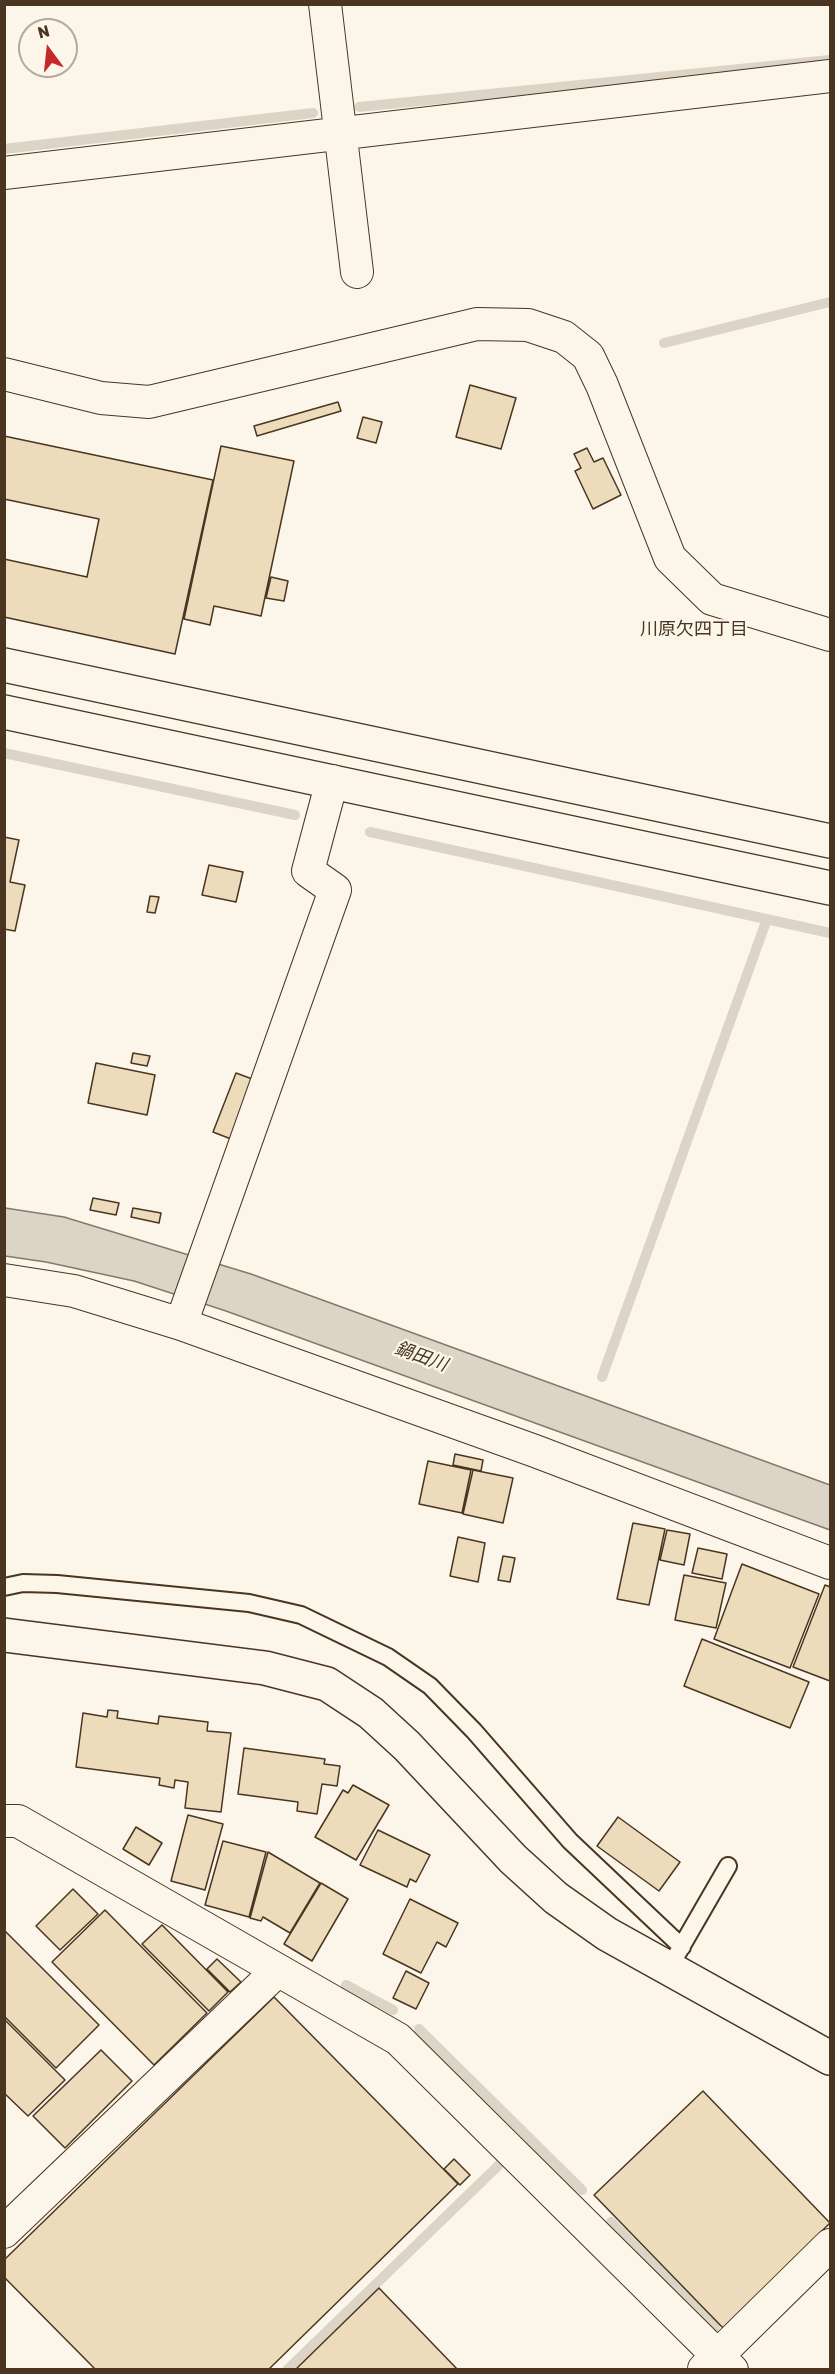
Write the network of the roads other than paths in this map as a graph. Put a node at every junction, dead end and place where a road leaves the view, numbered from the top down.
1 (325, 4) edge
2 (831, 76) edge
3 (340, 133) junction
4 (4, 173) edge
5 (357, 272) dead end
6 (4, 374) edge
7 (831, 635) edge
8 (4, 665) edge
9 (4, 712) edge
10 (332, 781) junction
11 (831, 841) edge
12 (831, 888) edge
13 (4, 1280) edge
14 (184, 1316) junction
15 (831, 1563) edge
16 (4, 1587) edge
17 (4, 1635) edge
18 (4, 1821) edge
19 (728, 1866) dead end
20 (676, 1957) junction
21 (277, 1971) junction
22 (831, 2058) edge
23 (4, 2232) edge
24 (831, 2245) edge
25 (718, 2365) edge

1 - 3 street
2 - 3 street
3 - 4 street
3 - 5 street
6 - 7 street
8 - 11 street
9 - 10 street
10 - 12 street
10 - 14 street
13 - 14 street
14 - 15 street
16 - 20 lane
17 - 20 street
18 - 21 street
19 - 20 lane
20 - 22 street
21 - 23 street
21 - 25 street
24 - 25 street

